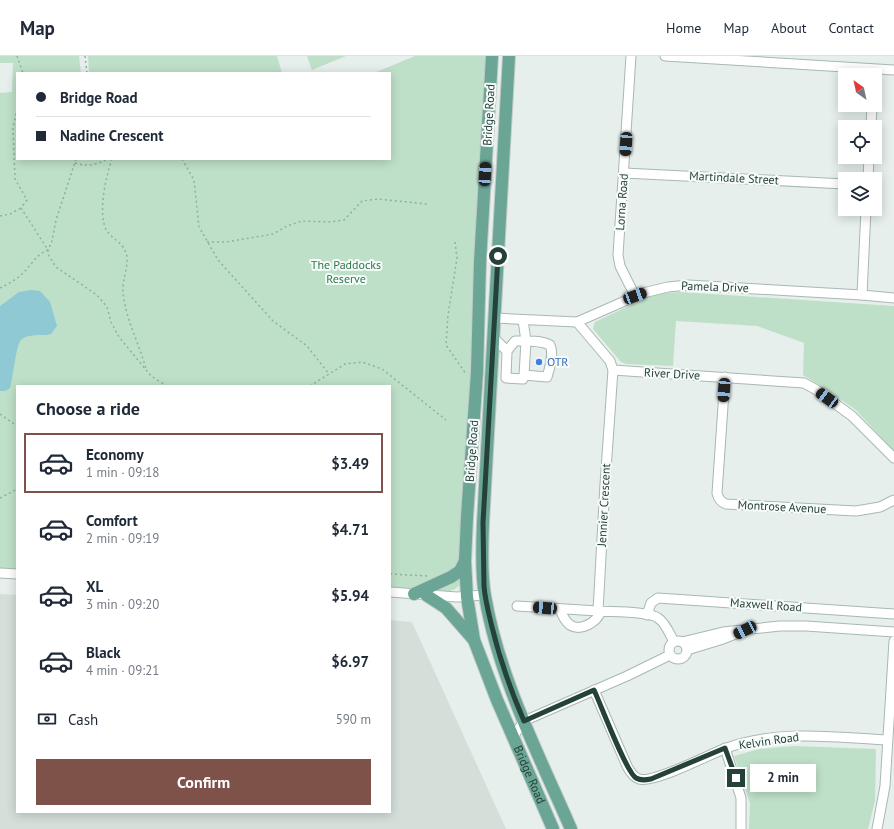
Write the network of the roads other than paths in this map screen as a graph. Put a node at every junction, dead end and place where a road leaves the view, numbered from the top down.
1 (492, 56) edge
2 (509, 56) edge
3 (631, 56) edge
4 (665, 56) edge
5 (838, 69) edge
6 (894, 70) edge
7 (882, 71) edge
8 (624, 173) junction
9 (838, 184) edge
10 (866, 216) edge
11 (862, 295) junction
12 (635, 296) junction
13 (894, 298) edge
14 (479, 318) junction
15 (495, 318) junction
16 (523, 320) junction
17 (577, 322) junction
18 (494, 338) junction
19 (526, 341) junction
20 (507, 351) junction
21 (613, 370) junction
22 (524, 375) junction
23 (725, 377) junction
24 (506, 378) junction
25 (490, 389) junction
26 (894, 458) edge
27 (894, 500) edge
28 (465, 561) junction
29 (0, 573) edge
30 (16, 574) edge
31 (391, 592) edge
32 (414, 594) junction
33 (426, 595) junction
34 (484, 595) junction
35 (467, 597) junction
36 (516, 606) dead end
37 (560, 609) junction
38 (599, 611) junction
39 (894, 614) edge
40 (647, 615) junction
41 (894, 632) edge
42 (474, 640) junction
43 (894, 641) edge
44 (681, 645) junction
45 (670, 655) junction
46 (594, 690) junction
47 (524, 721) junction
48 (513, 736) junction
49 (888, 740) junction
50 (725, 748) junction
51 (553, 829) edge
52 (571, 829) edge
53 (741, 829) edge
54 (877, 829) edge

1 - 14 main road, Bridge Road
2 - 15 main road, Bridge Road
3 - 8 street, Lorna Road
4 - 5 street
6 - 7 street
8 - 9 street, Martindale Street
8 - 12 street, Lorna Road
10 - 11 street
11 - 12 street, Pamela Drive
11 - 13 street, Pamela Drive
12 - 17 street, Pamela Drive
14 - 15 main road
14 - 28 main road, Bridge Road
15 - 16 street, Pamela Drive
15 - 18 main road, Bridge Road
16 - 17 street, Pamela Drive
16 - 19 street
17 - 21 street
18 - 20 street
18 - 25 main road, Bridge Road
19 - 20 street
19 - 22 street
19 - 22 street
20 - 24 street
21 - 23 street, River Drive
21 - 38 street, Jennier Crescent
22 - 24 street
23 - 26 street, River Drive
23 - 27 street, Montrose Avenue
24 - 25 street
25 - 34 main road, Bridge Road
28 - 32 main road
28 - 35 main road, Bridge Road
29 - 30 street
31 - 32 street
32 - 33 street
33 - 35 street
33 - 42 main road
34 - 35 street
34 - 47 main road, Bridge Road
35 - 42 main road, Bridge Road
36 - 37 street
37 - 38 street
37 - 38 street
38 - 40 street
39 - 40 street, Maxwell Road
40 - 44 street
41 - 44 street, Maxwell Road
42 - 48 main road, Bridge Road
43 - 49 street
44 - 45 street
44 - 45 street, Maxwell Road
45 - 46 street
46 - 47 street
46 - 50 street, Kelvin Road
47 - 48 street
47 - 52 main road, Bridge Road
48 - 51 main road, Bridge Road
49 - 50 street, Kelvin Road
49 - 54 street
50 - 53 street

